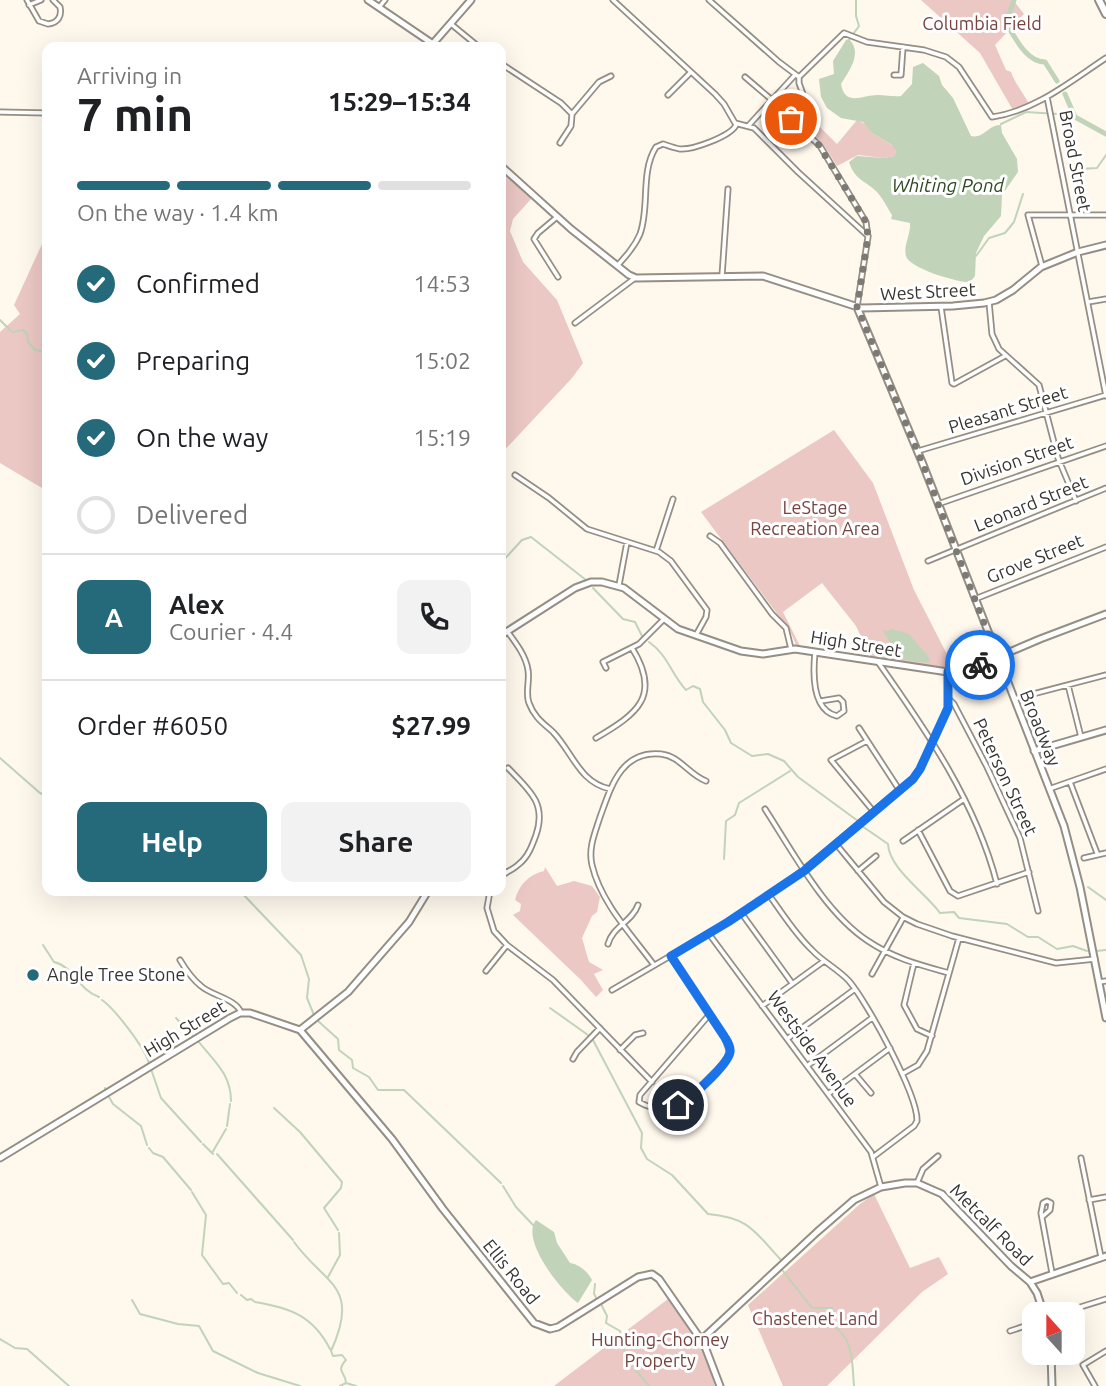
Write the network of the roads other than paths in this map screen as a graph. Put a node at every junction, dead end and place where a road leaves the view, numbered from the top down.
1 (41, 0) edge
2 (54, 0) edge
3 (368, 0) edge
4 (385, 0) edge
5 (471, 0) edge
6 (612, 0) edge
7 (709, 0) edge
8 (1099, 0) edge
9 (28, 2) edge
10 (380, 6) junction
11 (1106, 14) edge
12 (451, 24) junction
13 (426, 42) edge
14 (435, 42) edge
15 (473, 42) edge
16 (903, 47) junction
17 (1106, 58) edge
18 (506, 67) edge
19 (691, 72) junction
20 (894, 75) dead end
21 (611, 76) dead end
22 (797, 76) junction
23 (745, 77) dead end
24 (668, 95) dead end
25 (804, 96) dead end
26 (1047, 97) junction
27 (772, 100) junction
28 (0, 111) edge
29 (42, 113) edge
30 (572, 114) junction
31 (791, 119) dead end
32 (736, 125) junction
33 (746, 126) junction
34 (560, 143) dead end
35 (506, 170) edge
36 (728, 189) dead end
37 (1071, 215) junction
38 (1106, 215) edge
39 (557, 217) junction
40 (868, 236) junction
41 (1106, 246) edge
42 (1078, 252) junction
43 (617, 266) junction
44 (1041, 266) junction
45 (558, 276) dead end
46 (722, 276) junction
47 (636, 278) junction
48 (1106, 299) edge
49 (989, 302) junction
50 (1088, 302) junction
51 (857, 307) junction
52 (941, 307) junction
53 (575, 323) dead end
54 (1005, 356) junction
55 (1105, 385) edge
56 (1106, 396) edge
57 (1046, 413) junction
58 (1106, 446) edge
59 (918, 452) junction
60 (1059, 461) junction
61 (515, 475) dead end
62 (1106, 488) edge
63 (673, 499) dead end
64 (1076, 501) junction
65 (938, 504) junction
66 (710, 536) dead end
67 (627, 542) junction
68 (1106, 547) edge
69 (956, 550) junction
70 (656, 551) junction
71 (928, 561) dead end
72 (618, 585) junction
73 (975, 598) junction
74 (1106, 614) edge
75 (663, 620) junction
76 (507, 631) joint
77 (695, 637) junction
78 (632, 648) junction
79 (791, 649) junction
80 (815, 652) junction
81 (997, 657) junction
82 (878, 661) junction
83 (606, 668) dead end
84 (948, 672) junction
85 (1106, 675) edge
86 (1068, 685) junction
87 (949, 699) junction
88 (1014, 699) junction
89 (821, 701) junction
90 (859, 729) dead end
91 (1106, 730) edge
92 (1081, 737) junction
93 (596, 738) dead end
94 (867, 741) junction
95 (933, 743) junction
96 (1034, 751) junction
97 (508, 768) dead end
98 (1106, 769) edge
99 (706, 781) dead end
100 (1070, 782) junction
101 (610, 789) junction
102 (1049, 789) junction
103 (900, 790) junction
104 (964, 799) junction
105 (765, 809) dead end
106 (874, 812) junction
107 (918, 830) junction
108 (903, 841) dead end
109 (836, 844) junction
110 (1097, 853) junction
111 (1106, 853) edge
112 (876, 856) dead end
113 (1084, 858) dead end
114 (804, 871) junction
115 (858, 871) junction
116 (506, 872) edge
117 (1029, 872) junction
118 (997, 884) junction
119 (769, 895) junction
120 (425, 896) edge
121 (489, 896) edge
122 (638, 905) dead end
123 (1038, 911) dead end
124 (741, 913) junction
125 (903, 917) junction
126 (624, 924) junction
127 (709, 933) junction
128 (958, 938) junction
129 (608, 944) dead end
130 (507, 945) junction
131 (884, 950) junction
132 (671, 956) junction
133 (1095, 959) junction
134 (180, 960) dead end
135 (824, 961) junction
136 (914, 963) junction
137 (654, 965) junction
138 (486, 971) dead end
139 (949, 973) junction
140 (872, 974) dead end
141 (1102, 981) edge
142 (792, 983) junction
143 (855, 989) junction
144 (612, 990) dead end
145 (762, 1006) junction
146 (241, 1013) junction
147 (709, 1015) junction
148 (872, 1018) junction
149 (1106, 1018) edge
150 (600, 1028) junction
151 (300, 1030) junction
152 (643, 1033) dead end
153 (932, 1036) junction
154 (787, 1039) junction
155 (890, 1048) junction
156 (620, 1050) junction
157 (573, 1059) dead end
158 (807, 1066) junction
159 (855, 1074) junction
160 (902, 1074) junction
161 (652, 1082) junction
162 (871, 1093) dead end
163 (828, 1094) junction
164 (937, 1156) dead end
165 (873, 1157) junction
166 (0, 1158) edge
167 (1081, 1158) dead end
168 (917, 1183) junction
169 (881, 1187) junction
170 (1106, 1196) edge
171 (1089, 1200) junction
172 (1042, 1217) dead end
173 (1103, 1256) edge
174 (1052, 1273) junction
175 (1030, 1282) junction
176 (1106, 1299) edge
177 (1040, 1302) edge
178 (1085, 1306) edge
179 (1022, 1327) edge
180 (1010, 1331) dead end
181 (701, 1340) junction
182 (1106, 1351) edge
183 (1051, 1365) edge
184 (720, 1386) edge
185 (1052, 1386) edge
186 (1095, 1386) edge

1 - 9 street
2 - 9 street
3 - 10 street
4 - 10 street
5 - 12 street
6 - 19 street
7 - 22 street
8 - 11 main road
10 - 13 street
12 - 14 street
12 - 15 street
16 - 20 street
16 - 22 street
16 - 26 street
17 - 26 street
18 - 30 street
19 - 24 street
19 - 32 street
21 - 30 street
22 - 25 street
22 - 27 street
23 - 27 street
26 - 37 street, Broad Street
27 - 33 street
28 - 29 street
30 - 34 street
31 - 40 street
32 - 33 street
32 - 43 street
33 - 40 street
35 - 39 street
36 - 46 street
37 - 38 street
37 - 42 street, Broad Street
37 - 44 street
39 - 43 street
39 - 45 street
40 - 51 street
41 - 42 street, West Street
42 - 44 street, West Street
42 - 50 street, Broad Street
43 - 47 street
44 - 49 street, West Street
46 - 47 street, West Street
46 - 51 street, West Street
47 - 53 street
48 - 50 street
49 - 52 street, West Street
49 - 54 street
50 - 55 street, Broad Street
51 - 52 street, West Street
51 - 59 street, Broadway
52 - 54 street
54 - 57 street
55 - 56 street, Broad Street
56 - 57 street, Pleasant Street
57 - 59 street, Pleasant Street
57 - 60 street
58 - 60 street, Division Street
59 - 65 street, Broadway
60 - 64 street
60 - 65 street, Division Street
61 - 67 street
62 - 64 street, Leonard Street
63 - 70 street
64 - 69 street, Leonard Street
65 - 69 street, Broadway
66 - 79 street
67 - 70 street
67 - 72 street
68 - 73 street, Grove Street
69 - 71 street, Leonard Street
69 - 73 street, Broadway
70 - 77 street
72 - 75 street, High Street
72 - 76 street
73 - 81 street, Broadway
74 - 81 street, High Street
75 - 77 street, High Street
75 - 78 street
76 - 101 street
77 - 79 street, High Street
78 - 83 street
78 - 93 street
79 - 80 street, High Street
80 - 82 street, High Street
80 - 89 street
81 - 84 street, High Street
81 - 88 street, Broadway
82 - 84 street, High Street
82 - 95 street
84 - 87 street
85 - 86 street
86 - 88 street
86 - 92 street
87 - 95 street
87 - 117 street, Peterson Street
88 - 96 street, Broadway
89 - 89 street
90 - 94 street
91 - 92 street
92 - 96 street
94 - 103 street
94 - 106 street
95 - 103 street
95 - 104 street
96 - 102 street, Broadway
97 - 116 street
98 - 100 street
99 - 101 street
100 - 102 street
100 - 110 street
101 - 126 street
102 - 133 street, Broadway
103 - 106 street
104 - 107 street
104 - 118 street
105 - 114 street
106 - 109 street
107 - 108 street
107 - 118 street
109 - 114 street
109 - 115 street
110 - 111 street
110 - 113 street
112 - 115 street
114 - 119 street
114 - 131 street
115 - 125 street
117 - 118 street
117 - 123 street, Peterson Street
119 - 124 street
119 - 135 street
120 - 151 street
121 - 130 street
122 - 126 street
124 - 127 street
124 - 142 street
125 - 128 street
125 - 131 street
126 - 129 street
126 - 137 street
127 - 132 street
127 - 145 street, Westside Avenue
128 - 133 street
128 - 139 street
130 - 138 street
130 - 150 street
131 - 136 street
131 - 140 street
132 - 137 street
132 - 147 street
133 - 141 street, Broadway
134 - 146 street
135 - 142 street
135 - 143 street
136 - 139 street
136 - 153 street
137 - 144 street
139 - 153 street
141 - 149 street, Broadway
142 - 145 street
143 - 148 street
143 - 154 street
145 - 154 street, Westside Avenue
146 - 151 street, High Street
146 - 166 street, High Street
147 - 161 street
147 - 161 street
148 - 155 street
148 - 158 street
150 - 156 street
150 - 157 street
151 - 181 street, Ellis Road
152 - 156 street
153 - 160 street
154 - 158 street, Westside Avenue
155 - 159 street
155 - 160 street
156 - 161 street
158 - 163 street, Westside Avenue
159 - 162 street
159 - 163 street
160 - 165 street
163 - 165 street, Westside Avenue
164 - 168 street
165 - 169 street, Westside Avenue
167 - 171 street
168 - 169 street
168 - 175 street, Metcalf Road
169 - 181 street
170 - 171 street
171 - 173 street
172 - 174 street
173 - 174 street, Metcalf Road
174 - 175 street, Metcalf Road
175 - 177 street
176 - 178 street
179 - 180 street
181 - 184 street, Ellis Road
182 - 186 street
183 - 185 street

